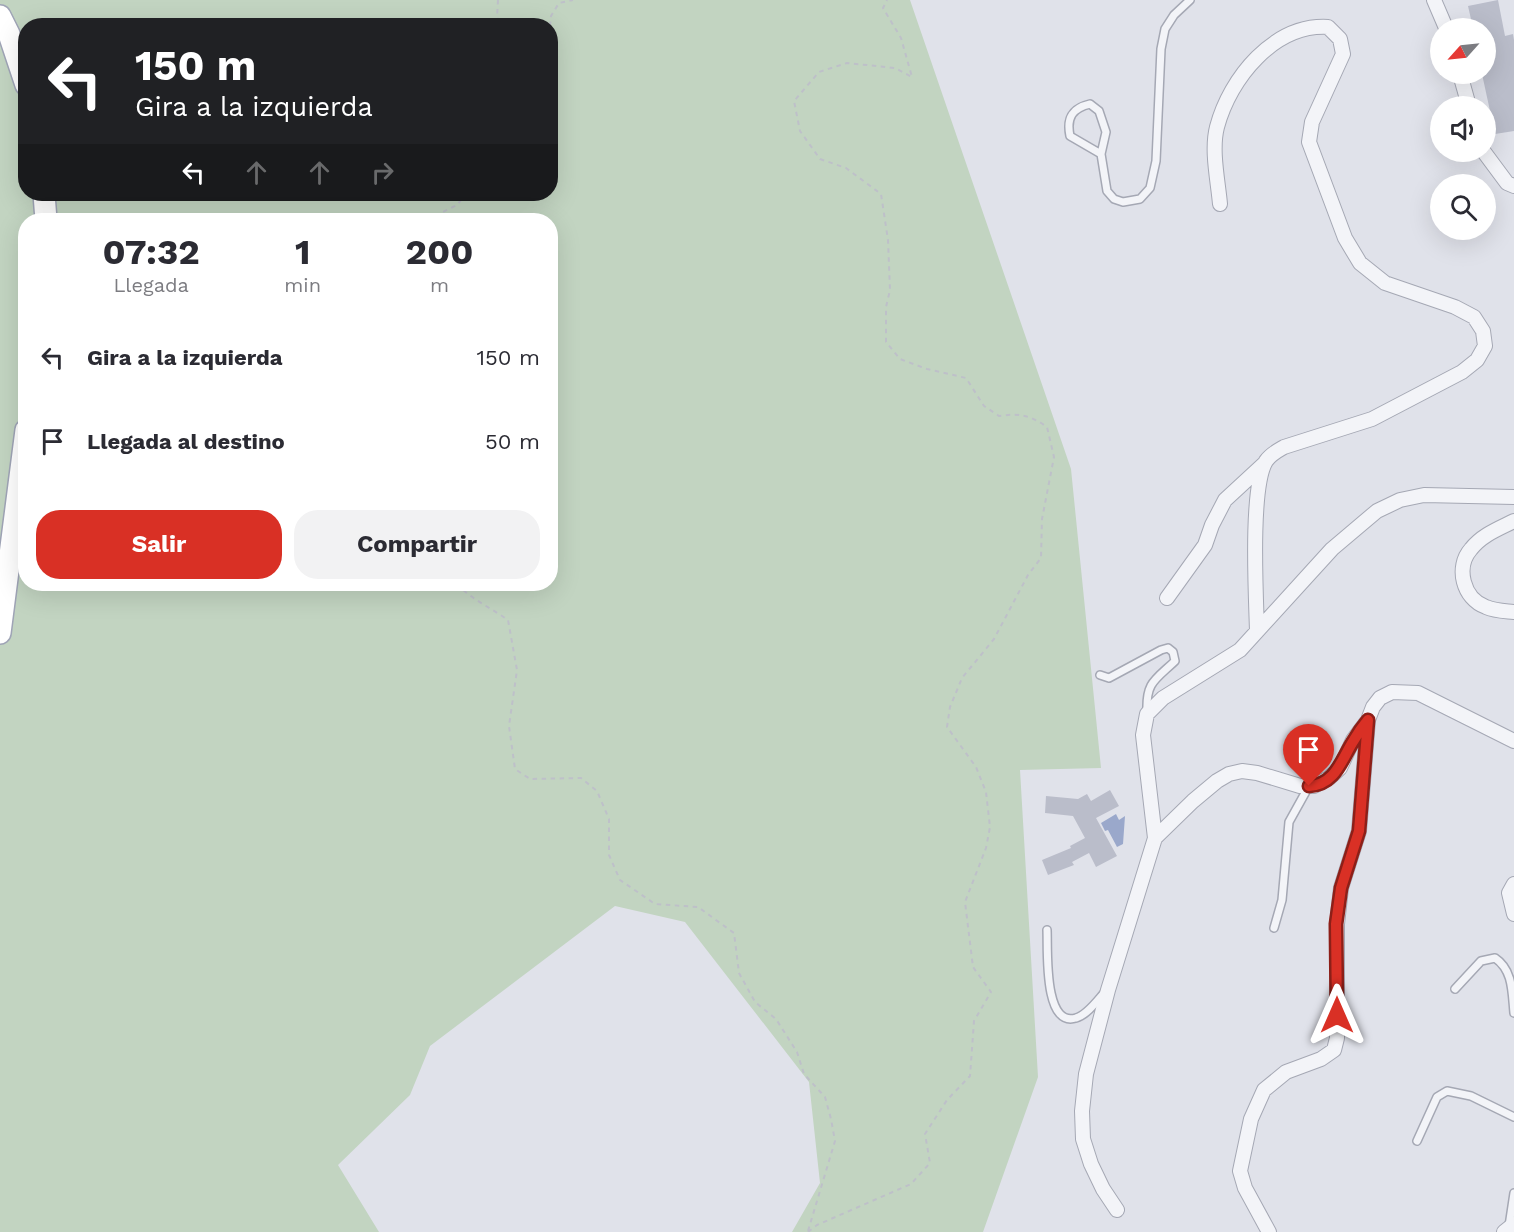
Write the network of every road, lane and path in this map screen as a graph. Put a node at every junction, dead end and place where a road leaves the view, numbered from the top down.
1 (498, 0) edge
2 (573, 0) edge
3 (887, 0) edge
4 (1190, 0) edge
5 (1434, 0) edge
6 (0, 16) edge
7 (498, 18) edge
8 (551, 18) edge
9 (1442, 18) edge
10 (18, 61) edge
11 (1101, 154) junction
12 (1491, 162) edge
13 (1514, 186) edge
14 (460, 201) edge
15 (1220, 204) dead end
16 (441, 213) edge
17 (1265, 462) junction
18 (18, 492) edge
19 (1514, 497) edge
20 (1514, 521) edge
21 (463, 591) edge
22 (1167, 598) dead end
23 (1514, 612) edge
24 (1257, 631) junction
25 (0, 633) edge
26 (1100, 675) dead end
27 (1147, 714) junction
28 (1368, 720) junction
29 (1514, 741) edge
30 (1309, 786) junction
31 (1155, 838) junction
32 (1514, 884) edge
33 (1514, 914) edge
34 (1274, 928) dead end
35 (1047, 930) dead end
36 (1455, 989) dead end
37 (1108, 990) junction
38 (1514, 1012) edge
39 (1514, 1117) edge
40 (1417, 1142) dead end
41 (1514, 1193) edge
42 (1117, 1210) dead end
43 (1509, 1228) edge
44 (808, 1232) edge
45 (1269, 1232) edge

1 - 7 path
2 - 8 path
3 - 44 path
4 - 11 lane
5 - 9 street
6 - 10 main road
11 - 11 lane
12 - 13 street
14 - 16 path
15 - 17 street
17 - 22 street
17 - 24 street
18 - 25 main road
19 - 24 street
20 - 23 street
21 - 44 path
24 - 27 street
26 - 27 lane
27 - 31 street
28 - 29 street
28 - 30 street
28 - 45 street
30 - 31 street
30 - 34 lane
31 - 37 street
32 - 33 street
35 - 37 lane
36 - 38 lane
37 - 42 street
39 - 40 lane
41 - 43 lane

